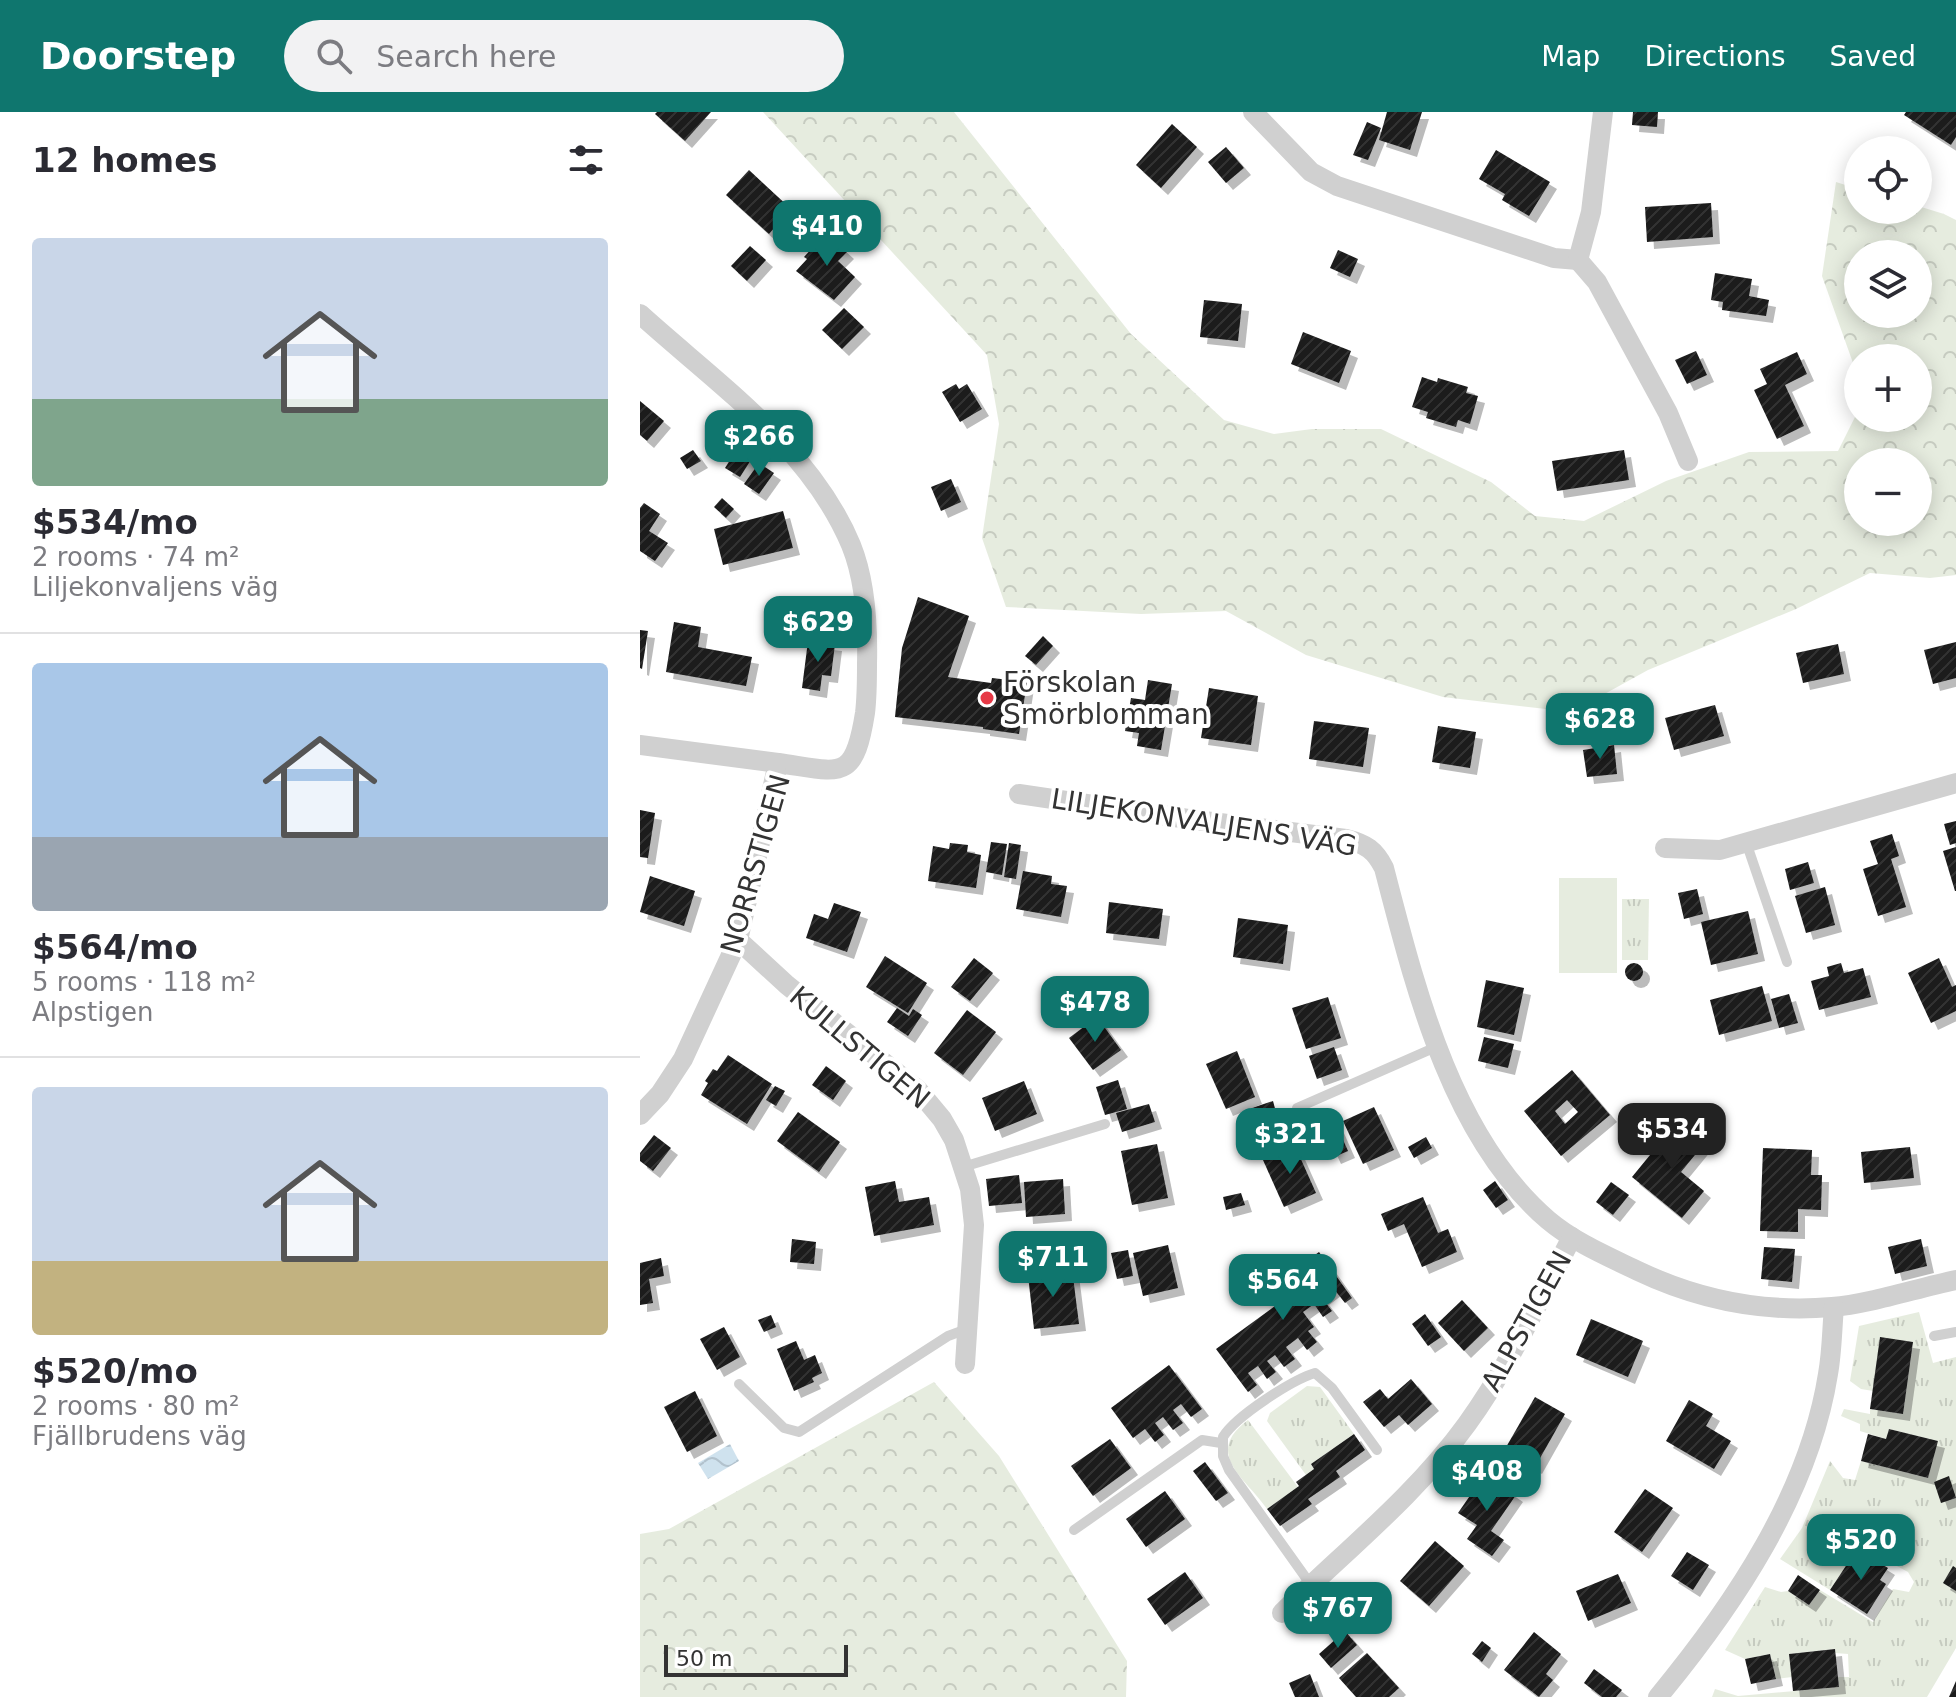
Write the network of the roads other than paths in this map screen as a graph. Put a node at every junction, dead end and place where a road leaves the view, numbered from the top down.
1 (1253, 112) edge
2 (1603, 112) edge
3 (1578, 260) junction
4 (640, 314) edge
5 (1688, 461) dead end
6 (640, 745) edge
7 (778, 763) junction
8 (1956, 783) edge
9 (1019, 794) dead end
10 (1746, 842) junction
11 (1665, 848) dead end
12 (738, 940) junction
13 (1787, 962) dead end
14 (1436, 1047) junction
15 (1297, 1108) dead end
16 (640, 1115) edge
17 (1105, 1124) dead end
18 (963, 1167) junction
19 (1572, 1237) junction
20 (1956, 1280) edge
21 (1834, 1307) junction
22 (969, 1328) junction
23 (1956, 1332) edge
24 (1934, 1336) dead end
25 (965, 1364) dead end
26 (739, 1384) dead end
27 (1221, 1443) junction
28 (1377, 1450) dead end
29 (1074, 1530) dead end
30 (1311, 1585) junction
31 (1282, 1613) dead end
32 (1658, 1697) edge

1 - 3 street
2 - 3 street
3 - 5 street
4 - 7 street, NORRSTIGEN
6 - 7 street
7 - 12 street, NORRSTIGEN
8 - 10 street
9 - 14 street, LILJEKONVALJENS VÄG
10 - 11 street
10 - 13 lane
12 - 16 street, NORRSTIGEN
12 - 18 street, KULLSTIGEN
14 - 15 lane
14 - 19 street, LILJEKONVALJENS VÄG
17 - 18 lane
18 - 22 street, KULLSTIGEN
19 - 21 street, LILJEKONVALJENS VÄG
19 - 30 street, ALPSTIGEN
20 - 21 street, LILJEKONVALJENS VÄG
21 - 32 street
22 - 25 street, KULLSTIGEN
22 - 26 lane
23 - 24 lane
27 - 28 lane
27 - 29 lane
27 - 30 lane
30 - 31 street, ALPSTIGEN

